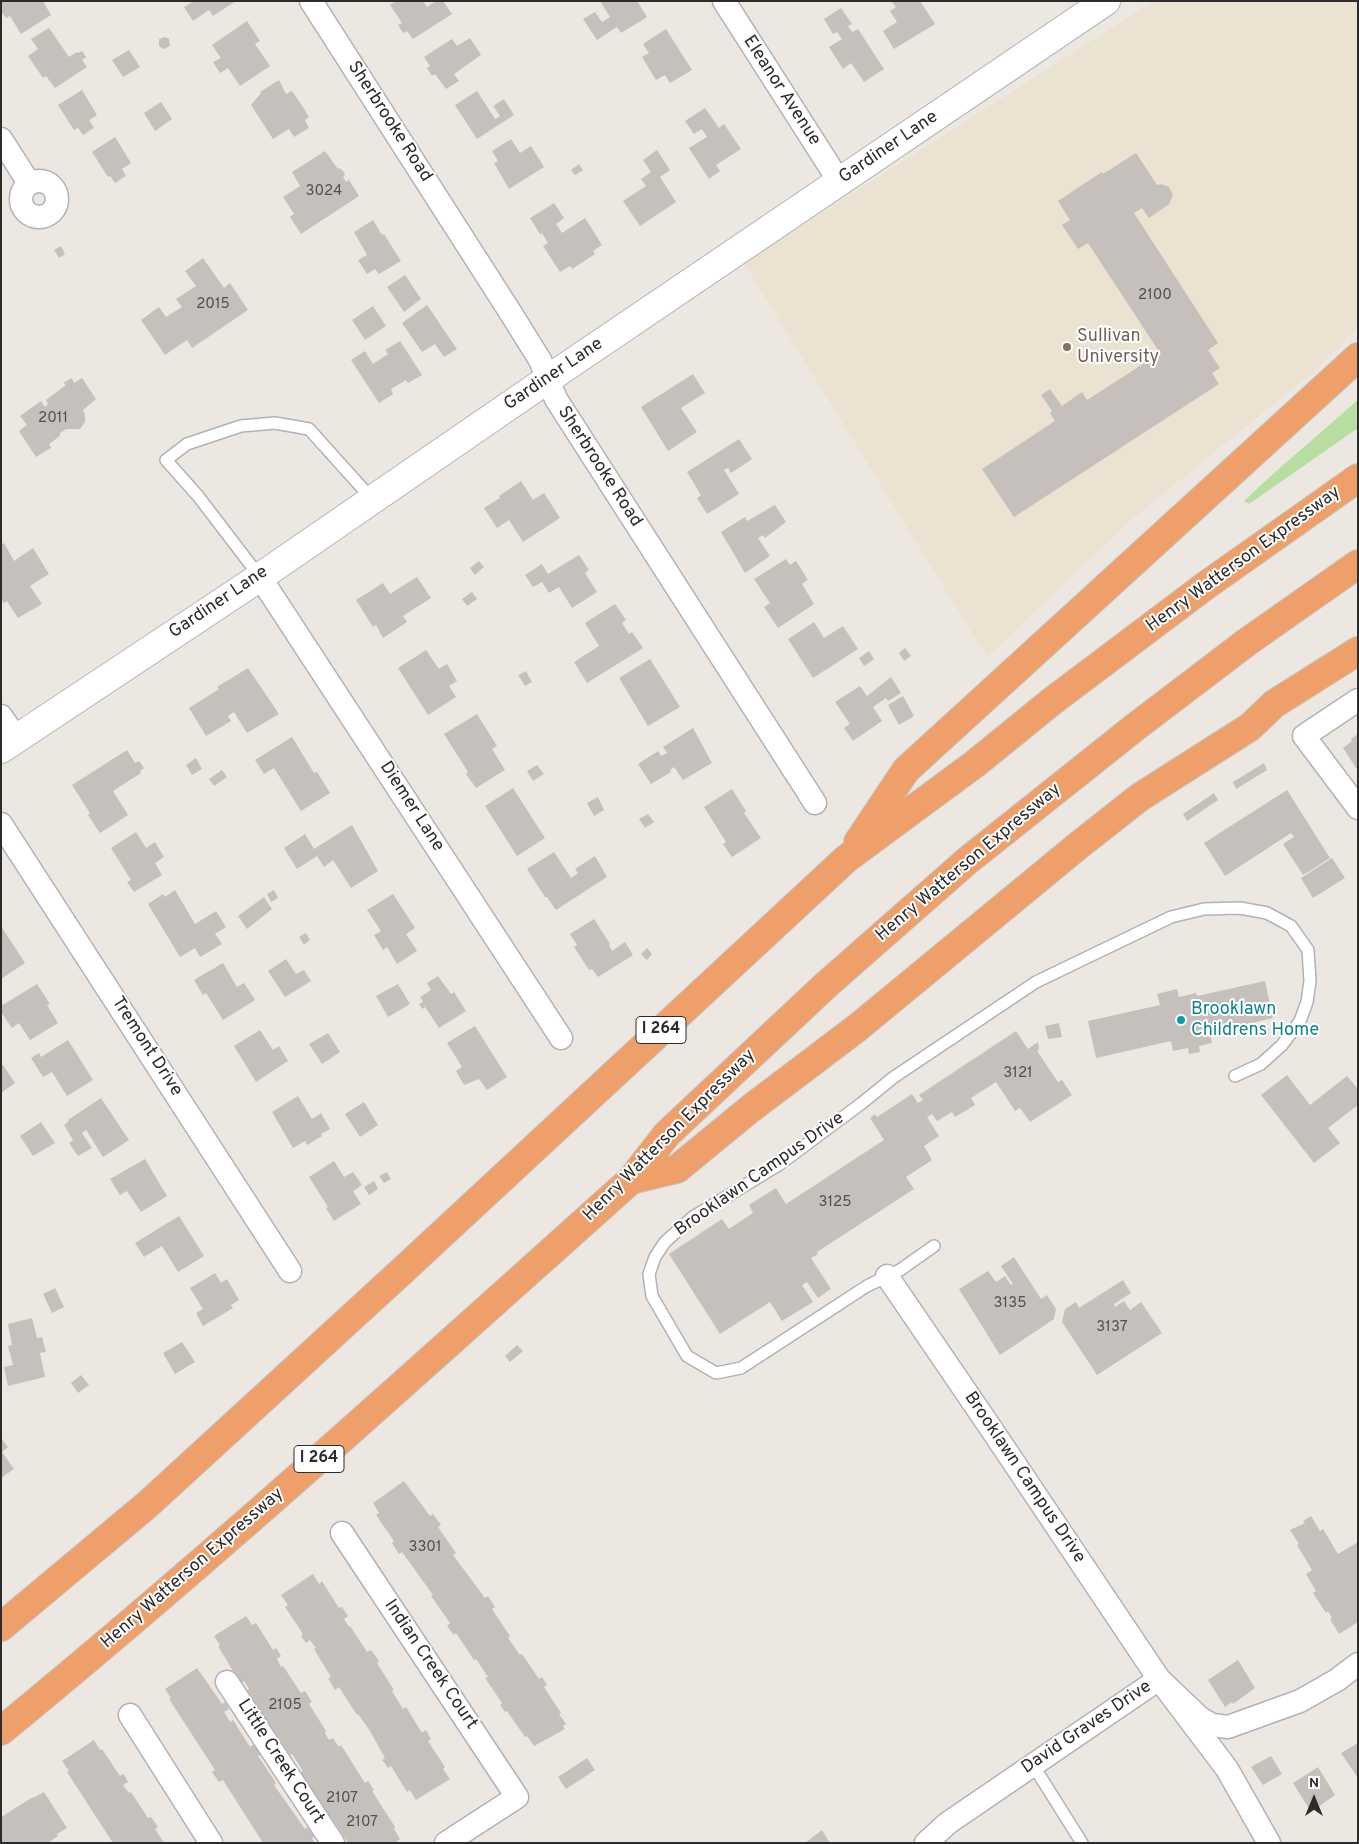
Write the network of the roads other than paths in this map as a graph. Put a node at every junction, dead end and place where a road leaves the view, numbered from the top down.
1 (311, 1) edge
2 (724, 1) edge
3 (1106, 1) edge
4 (1, 139) edge
5 (839, 181) junction
6 (29, 183) dead end
7 (1358, 357) edge
8 (548, 379) junction
9 (1358, 478) edge
10 (372, 499) junction
11 (1358, 564) edge
12 (260, 576) junction
13 (1358, 651) edge
14 (1358, 700) edge
15 (1, 716) edge
16 (9, 743) edge
17 (815, 803) dead end
18 (1358, 808) edge
19 (1, 824) edge
20 (846, 859) junction
21 (561, 1038) dead end
22 (1235, 1076) dead end
23 (631, 1180) junction
24 (934, 1246) dead end
25 (290, 1271) dead end
26 (887, 1276) junction
27 (342, 1533) dead end
28 (1, 1627) edge
29 (1358, 1664) edge
30 (1159, 1679) junction
31 (227, 1682) dead end
32 (130, 1715) dead end
33 (1, 1731) edge
34 (1033, 1765) junction
35 (211, 1843) edge
36 (333, 1843) edge
37 (446, 1843) edge
38 (926, 1843) edge
39 (1082, 1843) edge
40 (1269, 1843) edge

1 - 8 street, Sherbrooke Road
2 - 5 street, Eleanor Avenue
3 - 5 main road, Gardiner Lane
4 - 6 street
5 - 8 main road, Gardiner Lane
7 - 20 highway
8 - 10 main road, Gardiner Lane
8 - 17 street, Sherbrooke Road
9 - 20 highway, Henry Watterson Expressway / I 264
10 - 12 main road, Gardiner Lane
10 - 12 lane
11 - 23 highway, Henry Watterson Expressway / I 264
12 - 16 main road, Gardiner Lane
12 - 21 street, Diemer Lane
13 - 23 highway
14 - 18 street
15 - 16 street
19 - 25 street, Tremont Drive
20 - 28 highway, Henry Watterson Expressway / I 264
22 - 26 lane, Brooklawn Campus Drive
23 - 33 highway, Henry Watterson Expressway / I 264
24 - 26 lane
26 - 30 street, Brooklawn Campus Drive
27 - 37 street, Indian Creek Court
29 - 30 street, David Graves Drive
30 - 34 street, David Graves Drive
30 - 40 street, Brooklawn Campus Drive
31 - 36 street, Little Creek Court
32 - 35 street
34 - 38 street, David Graves Drive
34 - 39 lane

